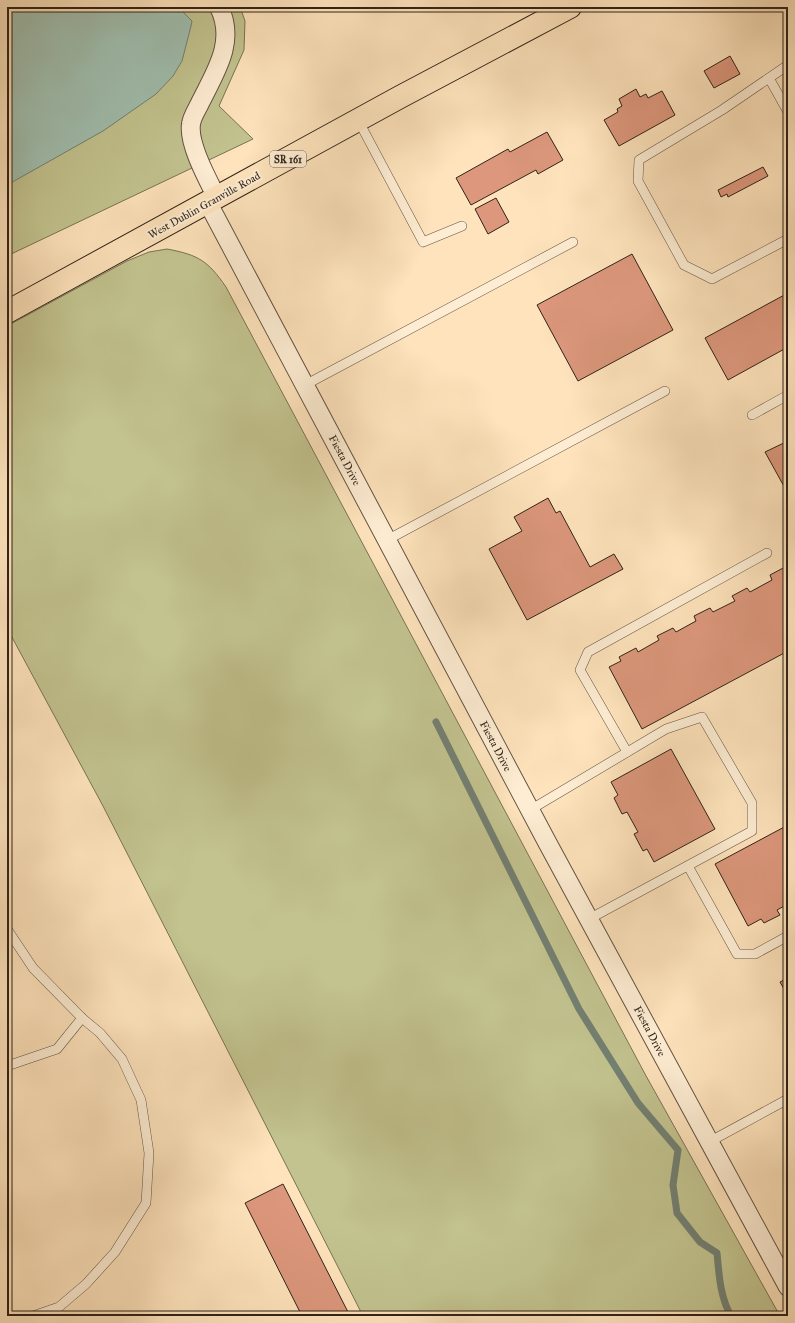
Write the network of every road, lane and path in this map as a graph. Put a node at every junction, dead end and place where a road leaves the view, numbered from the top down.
1 (219, 7) edge
2 (570, 7) edge
3 (788, 66) edge
4 (769, 78) junction
5 (788, 112) edge
6 (358, 120) junction
7 (213, 200) junction
8 (462, 226) dead end
9 (788, 239) edge
10 (573, 242) dead end
11 (7, 312) edge
12 (305, 385) junction
13 (666, 391) dead end
14 (788, 395) edge
15 (752, 415) dead end
16 (387, 540) junction
17 (767, 553) dead end
18 (627, 752) junction
19 (530, 810) junction
20 (688, 866) junction
21 (589, 920) junction
22 (7, 929) edge
23 (788, 936) edge
24 (82, 1018) junction
25 (7, 1066) edge
26 (788, 1100) edge
27 (710, 1142) junction
28 (788, 1287) edge
29 (34, 1316) edge

1 - 7 street, Fiesta Drive
2 - 6 main road, West Dublin Granville Road / SR 161
3 - 4 lane
4 - 5 lane
4 - 9 lane
6 - 7 main road, West Dublin Granville Road / SR 161
6 - 8 lane
7 - 11 main road, West Dublin Granville Road / SR 161
7 - 12 street, Fiesta Drive
10 - 12 lane
12 - 16 street, Fiesta Drive
13 - 16 lane
14 - 15 lane
16 - 19 street, Fiesta Drive
17 - 18 lane
18 - 19 lane
18 - 20 lane
19 - 21 street, Fiesta Drive
20 - 21 lane
20 - 23 lane
21 - 27 street, Fiesta Drive
22 - 24 lane
24 - 25 lane
24 - 29 lane
26 - 27 lane
27 - 28 street, Fiesta Drive

